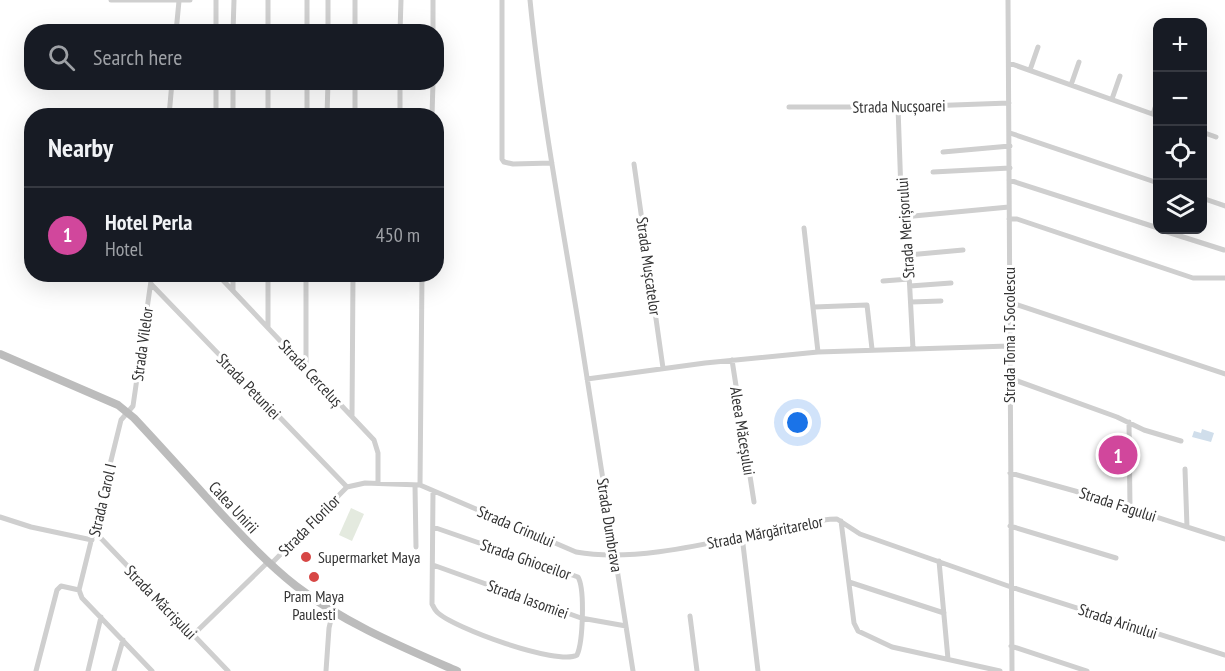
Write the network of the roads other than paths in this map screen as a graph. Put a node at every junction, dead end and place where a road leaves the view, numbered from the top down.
1 (111, 0) edge
2 (190, 0) edge
3 (216, 0) edge
4 (234, 0) edge
5 (268, 0) edge
6 (307, 0) edge
7 (328, 0) edge
8 (355, 0) edge
9 (401, 0) edge
10 (433, 0) edge
11 (502, 0) edge
12 (530, 0) edge
13 (1008, 0) edge
14 (179, 1) edge
15 (177, 24) edge
16 (216, 24) edge
17 (234, 24) edge
18 (268, 24) edge
19 (307, 24) edge
20 (328, 24) edge
21 (355, 24) edge
22 (400, 24) edge
23 (433, 24) edge
24 (1038, 47) dead end
25 (1079, 62) dead end
26 (1009, 63) junction
27 (1030, 70) junction
28 (1120, 76) dead end
29 (1071, 85) junction
30 (171, 90) edge
31 (216, 90) edge
32 (233, 90) edge
33 (268, 90) edge
34 (307, 90) edge
35 (327, 90) edge
36 (355, 90) edge
37 (400, 90) edge
38 (433, 90) edge
39 (1112, 99) junction
40 (1009, 103) junction
41 (789, 107) dead end
42 (898, 107) junction
43 (170, 108) edge
44 (216, 108) edge
45 (233, 108) edge
46 (268, 108) edge
47 (307, 108) edge
48 (327, 108) edge
49 (354, 108) edge
50 (400, 108) edge
51 (432, 108) edge
52 (1153, 114) edge
53 (1010, 133) junction
54 (1207, 133) edge
55 (1216, 136) dead end
56 (1010, 146) junction
57 (943, 152) dead end
58 (552, 163) junction
59 (633, 164) dead end
60 (1010, 168) junction
61 (933, 172) dead end
62 (1010, 180) junction
63 (1153, 181) edge
64 (1207, 199) edge
65 (1225, 206) edge
66 (1009, 207) junction
67 (903, 217) junction
68 (1009, 219) junction
69 (1153, 227) edge
70 (804, 228) dead end
71 (1174, 234) edge
72 (963, 250) dead end
73 (1224, 250) edge
74 (908, 255) junction
75 (1225, 278) edge
76 (909, 279) junction
77 (883, 281) dead end
78 (225, 282) edge
79 (233, 282) edge
80 (268, 282) edge
81 (306, 282) edge
82 (353, 282) edge
83 (422, 282) edge
84 (151, 284) joint
85 (951, 284) dead end
86 (910, 286) junction
87 (233, 290) junction
88 (941, 300) dead end
89 (911, 302) junction
90 (1009, 302) junction
91 (813, 307) junction
92 (268, 328) junction
93 (1009, 346) junction
94 (872, 349) junction
95 (913, 349) junction
96 (818, 352) junction
97 (0, 354) edge
98 (732, 360) junction
99 (306, 368) junction
100 (663, 368) junction
101 (1225, 374) edge
102 (1009, 378) junction
103 (587, 379) junction
104 (128, 412) junction
105 (352, 416) junction
106 (1129, 422) junction
107 (1181, 441) dead end
108 (1185, 469) dead end
109 (1010, 473) junction
110 (378, 483) junction
111 (417, 485) junction
112 (347, 487) junction
113 (433, 491) junction
114 (754, 502) dead end
115 (1130, 508) junction
116 (0, 517) edge
117 (841, 521) junction
118 (1010, 526) junction
119 (1187, 526) junction
120 (433, 527) junction
121 (95, 532) junction
122 (742, 536) junction
123 (1225, 539) edge
124 (93, 540) junction
125 (416, 547) dead end
126 (615, 555) junction
127 (1116, 558) dead end
128 (939, 561) junction
129 (269, 563) junction
130 (433, 565) junction
131 (849, 582) junction
132 (1011, 587) junction
133 (79, 590) junction
134 (333, 611) junction
135 (944, 613) junction
136 (690, 616) dead end
137 (101, 617) junction
138 (581, 618) junction
139 (626, 626) junction
140 (193, 635) junction
141 (123, 640) junction
142 (1011, 646) junction
143 (1225, 655) edge
144 (948, 659) junction
145 (441, 668) edge
146 (36, 671) edge
147 (88, 671) edge
148 (114, 671) edge
149 (151, 671) edge
150 (228, 671) edge
151 (326, 671) edge
152 (457, 671) edge
153 (633, 671) edge
154 (697, 671) edge
155 (758, 671) edge
156 (1000, 671) edge
157 (1012, 671) edge
158 (1087, 671) edge

1 - 14 street
2 - 14 street
3 - 16 street
4 - 17 street
5 - 18 street
6 - 19 street
7 - 20 street
8 - 21 street
9 - 22 street
10 - 23 street
11 - 58 street
12 - 58 street, Strada Dumbrava
13 - 26 street, Strada Toma T. Socolescu
14 - 15 street
24 - 27 street
25 - 29 street
26 - 27 street
26 - 40 street, Strada Toma T. Socolescu
27 - 29 street
28 - 39 street
29 - 39 street
30 - 43 street
31 - 44 street
32 - 45 street
33 - 46 street
34 - 47 street
35 - 48 street
36 - 49 street
37 - 50 street
38 - 51 street
39 - 52 street
40 - 42 street, Strada Nucșoarei
40 - 53 street, Strada Toma T. Socolescu
41 - 42 street, Strada Nucșoarei
42 - 67 street, Strada Merișorului
53 - 56 street, Strada Toma T. Socolescu
53 - 63 street
54 - 55 street
56 - 57 street
56 - 60 street, Strada Toma T. Socolescu
58 - 103 street, Strada Dumbrava
59 - 100 street, Strada Mușcatelor
60 - 61 street
60 - 62 street, Strada Toma T. Socolescu
62 - 66 street, Strada Toma T. Socolescu
62 - 69 street
64 - 65 street
66 - 67 street
66 - 68 street, Strada Toma T. Socolescu
67 - 74 street, Strada Merișorului
68 - 75 street
68 - 90 street, Strada Toma T. Socolescu
70 - 91 street
71 - 73 street
72 - 74 street
74 - 76 street, Strada Merișorului
76 - 77 street
76 - 86 street, Strada Merișorului
78 - 87 street, Strada Cerceluș
79 - 87 street
80 - 92 street
81 - 99 street
82 - 105 street
83 - 111 street
84 - 104 street, Strada Vilelor
84 - 112 street, Strada Petuniei
85 - 86 street
86 - 89 street, Strada Merișorului
87 - 92 street, Strada Cerceluș
88 - 89 street
89 - 95 street, Strada Merișorului
90 - 93 street, Strada Toma T. Socolescu
90 - 101 street
91 - 94 street
91 - 96 street
92 - 99 street, Strada Cerceluș
93 - 95 street
93 - 102 street, Strada Toma T. Socolescu
94 - 95 street
94 - 96 street
96 - 98 street
97 - 104 main road, Calea Unirii
98 - 100 street
98 - 114 street, Aleea Măceșului
99 - 105 street, Strada Cerceluș
100 - 103 street
102 - 106 street
102 - 109 street, Strada Toma T. Socolescu
103 - 126 street, Strada Dumbrava
104 - 121 street, Strada Carol I
104 - 129 main road, Calea Unirii
105 - 110 street, Strada Cerceluș
106 - 107 street
106 - 115 street
108 - 119 street
109 - 115 street, Strada Fagului
109 - 118 street, Strada Toma T. Socolescu
110 - 111 street, Strada Florilor
110 - 112 street, Strada Florilor
111 - 113 street, Strada Crinului
111 - 125 street
112 - 129 street, Strada Florilor
113 - 120 street
113 - 126 street, Strada Crinului
115 - 119 street, Strada Fagului
116 - 124 street
117 - 122 street, Strada Mărgăritarelor
117 - 128 street, Strada Mărgăritarelor
117 - 131 street
118 - 127 street
118 - 132 street, Strada Toma T. Socolescu
119 - 123 street, Strada Fagului
120 - 130 street
120 - 138 street, Strada Ghioceilor
121 - 124 street, Strada Carol I
121 - 140 street, Strada Măcrișului
122 - 126 street, Strada Mărgăritarelor
122 - 155 street
124 - 133 street, Strada Carol I
126 - 139 street, Strada Dumbrava
128 - 132 street, Strada Mărgăritarelor
128 - 135 street
129 - 134 main road, Calea Unirii
129 - 140 street, Strada Florilor
130 - 138 street, Strada Iasomiei
130 - 138 street
131 - 135 street
131 - 144 street
132 - 142 street, Strada Toma T. Socolescu
132 - 143 street, Strada Arinului
133 - 137 street
133 - 146 street
134 - 145 main road, Calea Unirii
134 - 151 street
135 - 144 street
136 - 154 street
137 - 141 street
137 - 147 street
138 - 139 street, Strada Iasomiei
139 - 153 street, Strada Dumbrava
140 - 150 street, Strada Măcrișului
141 - 148 street
141 - 149 street
142 - 157 street, Strada Toma T. Socolescu
142 - 158 street
144 - 156 street
145 - 152 main road, Calea Unirii

